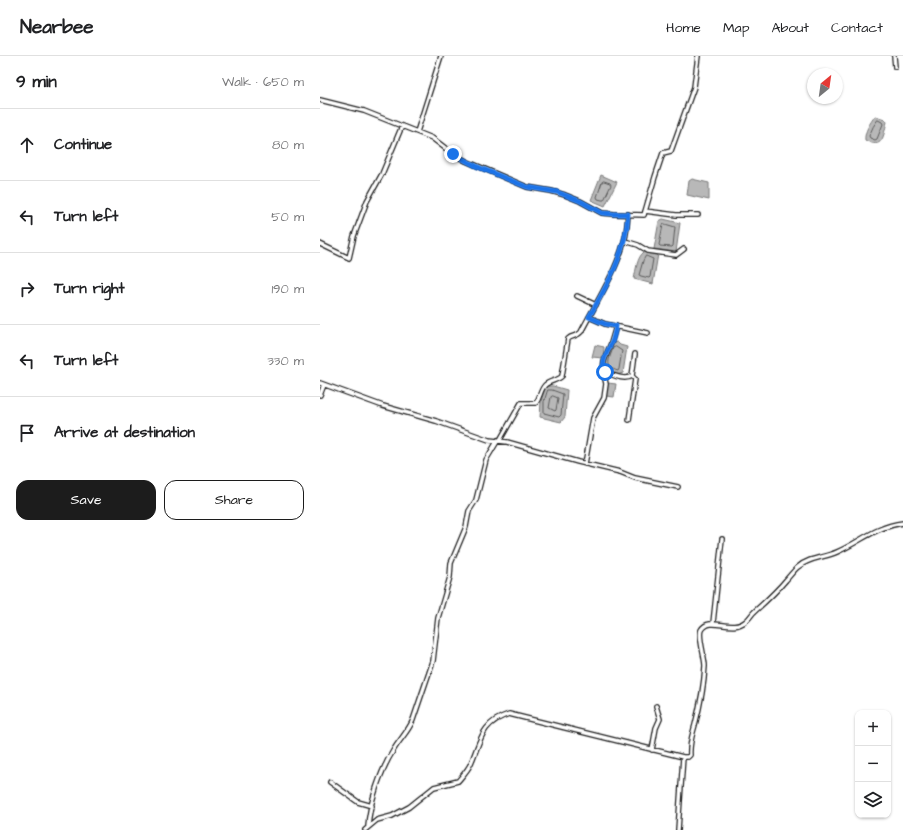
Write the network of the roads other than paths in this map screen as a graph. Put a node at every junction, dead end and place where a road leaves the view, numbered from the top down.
1 (440, 56) edge
2 (698, 56) edge
3 (894, 56) edge
4 (895, 67) dead end
5 (320, 100) edge
6 (402, 126) junction
7 (417, 132) junction
8 (646, 210) junction
9 (628, 214) junction
10 (698, 215) dead end
11 (625, 241) junction
12 (320, 244) edge
13 (684, 249) dead end
14 (577, 296) dead end
15 (596, 305) junction
16 (589, 317) junction
17 (616, 326) junction
18 (648, 333) dead end
19 (635, 354) dead end
20 (605, 372) junction
21 (632, 376) junction
22 (322, 384) edge
23 (320, 395) edge
24 (629, 420) dead end
25 (499, 440) junction
26 (585, 464) junction
27 (678, 487) dead end
28 (903, 523) edge
29 (722, 539) dead end
30 (712, 623) junction
31 (656, 706) dead end
32 (652, 750) junction
33 (683, 757) junction
34 (330, 782) dead end
35 (372, 806) junction
36 (367, 828) edge
37 (678, 830) edge

1 - 7 street
2 - 8 street
3 - 4 street
5 - 6 street
6 - 7 street
6 - 12 street
7 - 9 street
8 - 9 street
8 - 10 street
9 - 11 street
11 - 13 street
11 - 15 street
14 - 15 street
15 - 16 street
16 - 17 street
16 - 25 street
17 - 18 street
17 - 20 street
19 - 21 street
20 - 21 street
20 - 26 street
21 - 24 street
22 - 23 street
22 - 25 street
25 - 26 street
25 - 35 street
26 - 27 street
28 - 30 street
29 - 30 street
30 - 33 street
31 - 32 street
32 - 33 street
32 - 36 street
33 - 37 street
34 - 35 street
35 - 36 street

